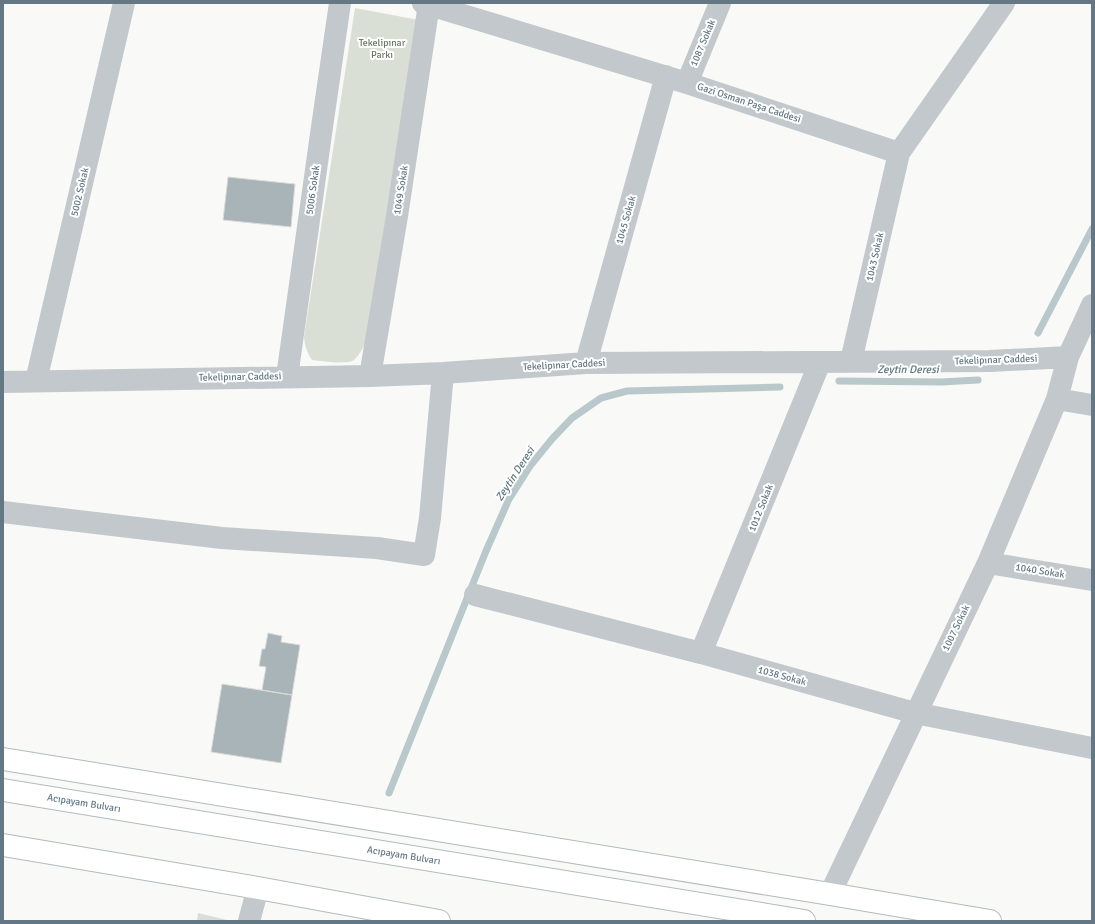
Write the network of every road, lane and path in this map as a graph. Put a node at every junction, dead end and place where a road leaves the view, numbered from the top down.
1 (124, 3) edge
2 (340, 3) edge
3 (720, 3) edge
4 (1004, 3) edge
5 (426, 4) edge
6 (481, 11) edge
7 (666, 76) junction
8 (687, 83) junction
9 (899, 153) junction
10 (1092, 305) edge
11 (1068, 357) junction
12 (851, 361) junction
13 (820, 362) junction
14 (586, 363) junction
15 (443, 373) junction
16 (370, 376) junction
17 (287, 377) junction
18 (36, 381) junction
19 (3, 383) edge
20 (1057, 399) junction
21 (1092, 405) edge
22 (3, 512) edge
23 (988, 563) junction
24 (1092, 580) edge
25 (475, 595) dead end
26 (701, 653) junction
27 (915, 713) junction
28 (1092, 748) edge
29 (3, 759) edge
30 (3, 790) edge
31 (3, 845) edge
32 (258, 888) junction
33 (830, 894) junction
34 (250, 921) edge
35 (436, 921) edge
36 (804, 921) edge
37 (990, 921) edge

1 - 18 street, 5002 Sokak
2 - 17 street, 5006 Sokak
3 - 8 street, 1087 Sokak
4 - 9 street
5 - 6 street, Gazi Osman Paşa Caddesi
5 - 16 street, 1049 Sokak
6 - 7 street, Gazi Osman Paşa Caddesi
7 - 8 street, Gazi Osman Paşa Caddesi
7 - 14 street, 1045 Sokak
8 - 9 street, Gazi Osman Paşa Caddesi
9 - 12 street, 1043 Sokak
10 - 11 street
11 - 12 street, Tekelipınar Caddesi
11 - 20 street, 1007 Sokak
12 - 13 street, Tekelipınar Caddesi
13 - 14 street, Tekelipınar Caddesi
13 - 26 street, 1012 Sokak
14 - 15 street, Tekelipınar Caddesi
15 - 16 street, Tekelipınar Caddesi
15 - 22 street
16 - 17 street, Tekelipınar Caddesi
17 - 18 street, Tekelipınar Caddesi
18 - 19 street, Tekelipınar Caddesi
20 - 21 street
20 - 23 street, 1007 Sokak
23 - 24 street, 1040 Sokak
23 - 27 street, 1007 Sokak
25 - 26 street, 1038 Sokak
26 - 27 street, 1038 Sokak
27 - 28 street, 1038 Sokak
27 - 33 street, 1007 Sokak
29 - 33 main road
30 - 36 main road, Acıpayam Bulvarı
31 - 32 main road
32 - 34 street
32 - 35 main road
33 - 37 main road

